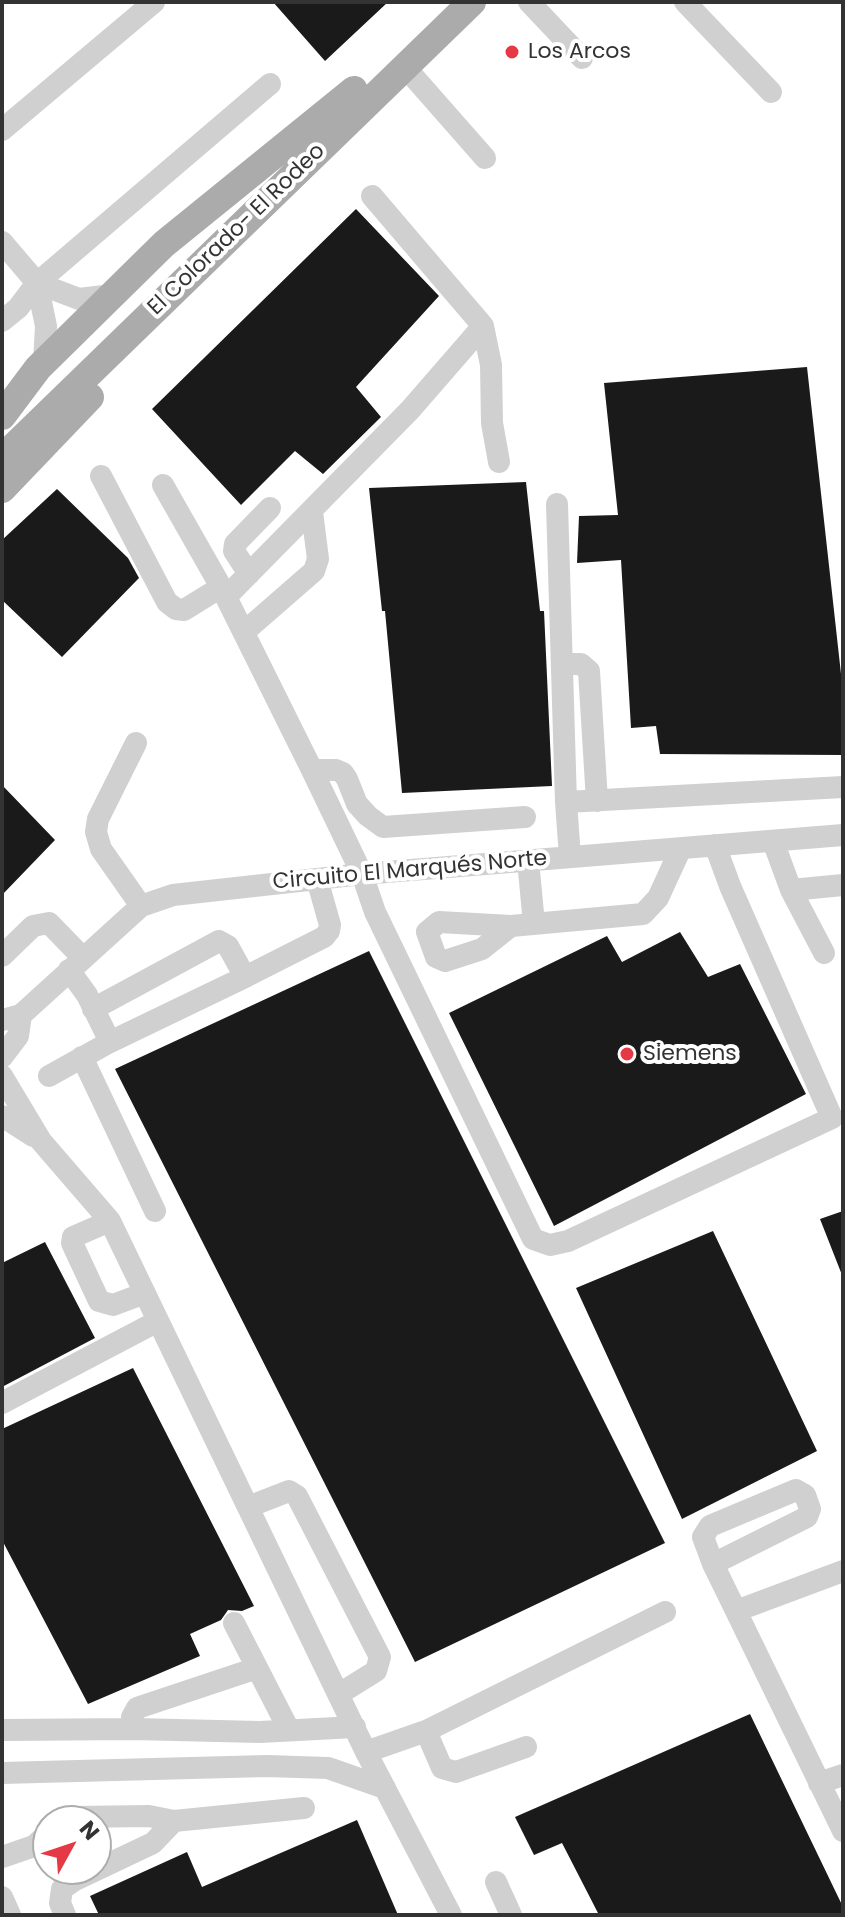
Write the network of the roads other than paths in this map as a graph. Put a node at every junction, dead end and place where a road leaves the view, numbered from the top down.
1 (154, 2) edge
2 (445, 2) edge
3 (472, 2) edge
4 (529, 2) edge
5 (685, 2) edge
6 (582, 58) dead end
7 (405, 67) junction
8 (270, 84) dead end
9 (354, 90) junction
10 (771, 92) dead end
11 (2, 130) edge
12 (485, 158) dead end
13 (372, 196) dead end
14 (2, 242) edge
15 (37, 283) junction
16 (112, 295) junction
17 (2, 321) edge
18 (483, 326) junction
19 (106, 357) junction
20 (44, 362) junction
21 (2, 416) edge
22 (2, 440) edge
23 (2, 458) edge
24 (499, 462) dead end
25 (101, 476) dead end
26 (163, 485) dead end
27 (2, 489) edge
28 (557, 504) dead end
29 (270, 508) dead end
30 (312, 512) junction
31 (249, 574) junction
32 (223, 592) junction
33 (244, 632) junction
34 (562, 664) junction
35 (136, 743) dead end
36 (312, 770) junction
37 (843, 787) edge
38 (597, 801) junction
39 (566, 802) junction
40 (525, 817) dead end
41 (843, 835) edge
42 (773, 841) junction
43 (715, 845) junction
44 (681, 848) junction
45 (570, 857) junction
46 (528, 860) junction
47 (362, 874) junction
48 (317, 879) junction
49 (791, 890) junction
50 (841, 890) edge
51 (141, 906) junction
52 (534, 924) junction
53 (511, 926) dead end
54 (824, 953) dead end
55 (2, 956) edge
56 (76, 964) junction
57 (245, 977) junction
58 (93, 1009) junction
59 (11, 1018) edge
60 (110, 1042) junction
61 (2, 1057) edge
62 (82, 1057) junction
63 (2, 1076) edge
64 (49, 1076) dead end
65 (2, 1116) edge
66 (838, 1117) edge
67 (41, 1141) junction
68 (155, 1211) dead end
69 (110, 1221) junction
70 (145, 1293) junction
71 (158, 1321) junction
72 (2, 1403) edge
73 (248, 1507) junction
74 (713, 1564) dead end
75 (843, 1571) edge
76 (736, 1611) junction
77 (665, 1612) dead end
78 (234, 1623) dead end
79 (257, 1668) junction
80 (339, 1694) junction
81 (355, 1727) junction
82 (134, 1729) junction
83 (2, 1730) edge
84 (289, 1730) junction
85 (426, 1731) junction
86 (260, 1732) junction
87 (526, 1747) dead end
88 (366, 1752) junction
89 (267, 1766) junction
90 (2, 1773) edge
91 (843, 1775) edge
92 (819, 1783) junction
93 (385, 1788) junction
94 (304, 1808) dead end
95 (112, 1816) edge
96 (174, 1821) junction
97 (843, 1831) edge
98 (32, 1847) edge
99 (2, 1857) edge
100 (496, 1882) dead end
101 (2, 1897) edge
102 (10, 1915) edge
103 (65, 1915) edge
104 (451, 1915) edge
105 (511, 1915) edge

1 - 11 street
2 - 9 main road, El Colorado- El Rodeo
3 - 7 main road, El Colorado- El Rodeo
4 - 6 street
5 - 10 street
7 - 12 street
7 - 19 main road, El Colorado- El Rodeo
8 - 15 street
9 - 16 main road
9 - 22 main road, El Colorado- El Rodeo
13 - 18 street
14 - 15 street
15 - 16 street
15 - 17 street
15 - 20 street
16 - 20 main road
18 - 24 street
18 - 30 street
19 - 23 main road, El Colorado- El Rodeo
19 - 27 main road
20 - 21 main road
25 - 32 street
26 - 32 street
28 - 34 street
29 - 31 street
30 - 31 street
30 - 33 street
31 - 32 street
32 - 33 street
33 - 36 street
34 - 38 street
34 - 39 street
35 - 51 street
36 - 40 street
36 - 47 street
37 - 38 street
38 - 39 street
39 - 45 street
41 - 42 street, Circuito El Marqués Norte
42 - 43 street, Circuito El Marqués Norte
42 - 49 street
43 - 44 street, Circuito El Marqués Norte
43 - 66 street
44 - 45 street, Circuito El Marqués Norte
44 - 52 street
45 - 46 street, Circuito El Marqués Norte
46 - 47 street, Circuito El Marqués Norte
46 - 52 street
47 - 48 street, Circuito El Marqués Norte
47 - 66 street
48 - 51 street, Circuito El Marqués Norte
48 - 57 street
49 - 50 street
49 - 54 street
51 - 56 street, Circuito El Marqués Norte
52 - 53 street
55 - 56 street
56 - 58 street
56 - 59 street, Circuito El Marqués Norte
57 - 58 street
57 - 60 street
58 - 60 street
59 - 61 street, Circuito El Marqués Norte
60 - 62 street
62 - 64 street
62 - 68 street
63 - 67 street
65 - 67 street
67 - 69 street
69 - 70 street
69 - 70 street
70 - 71 street
71 - 72 street
71 - 73 street
73 - 80 street
73 - 80 street
74 - 76 street
75 - 76 street
76 - 92 street
77 - 85 street
78 - 79 street
79 - 82 street
79 - 84 street
80 - 81 street
81 - 84 street
81 - 88 street
82 - 83 street
82 - 86 street
84 - 86 street
85 - 87 street
85 - 88 street
86 - 89 street
88 - 93 street
89 - 90 street
89 - 93 street
91 - 92 street
92 - 97 street
93 - 104 street
94 - 96 street
95 - 96 street
96 - 103 street
98 - 99 street
100 - 105 street
101 - 102 street

